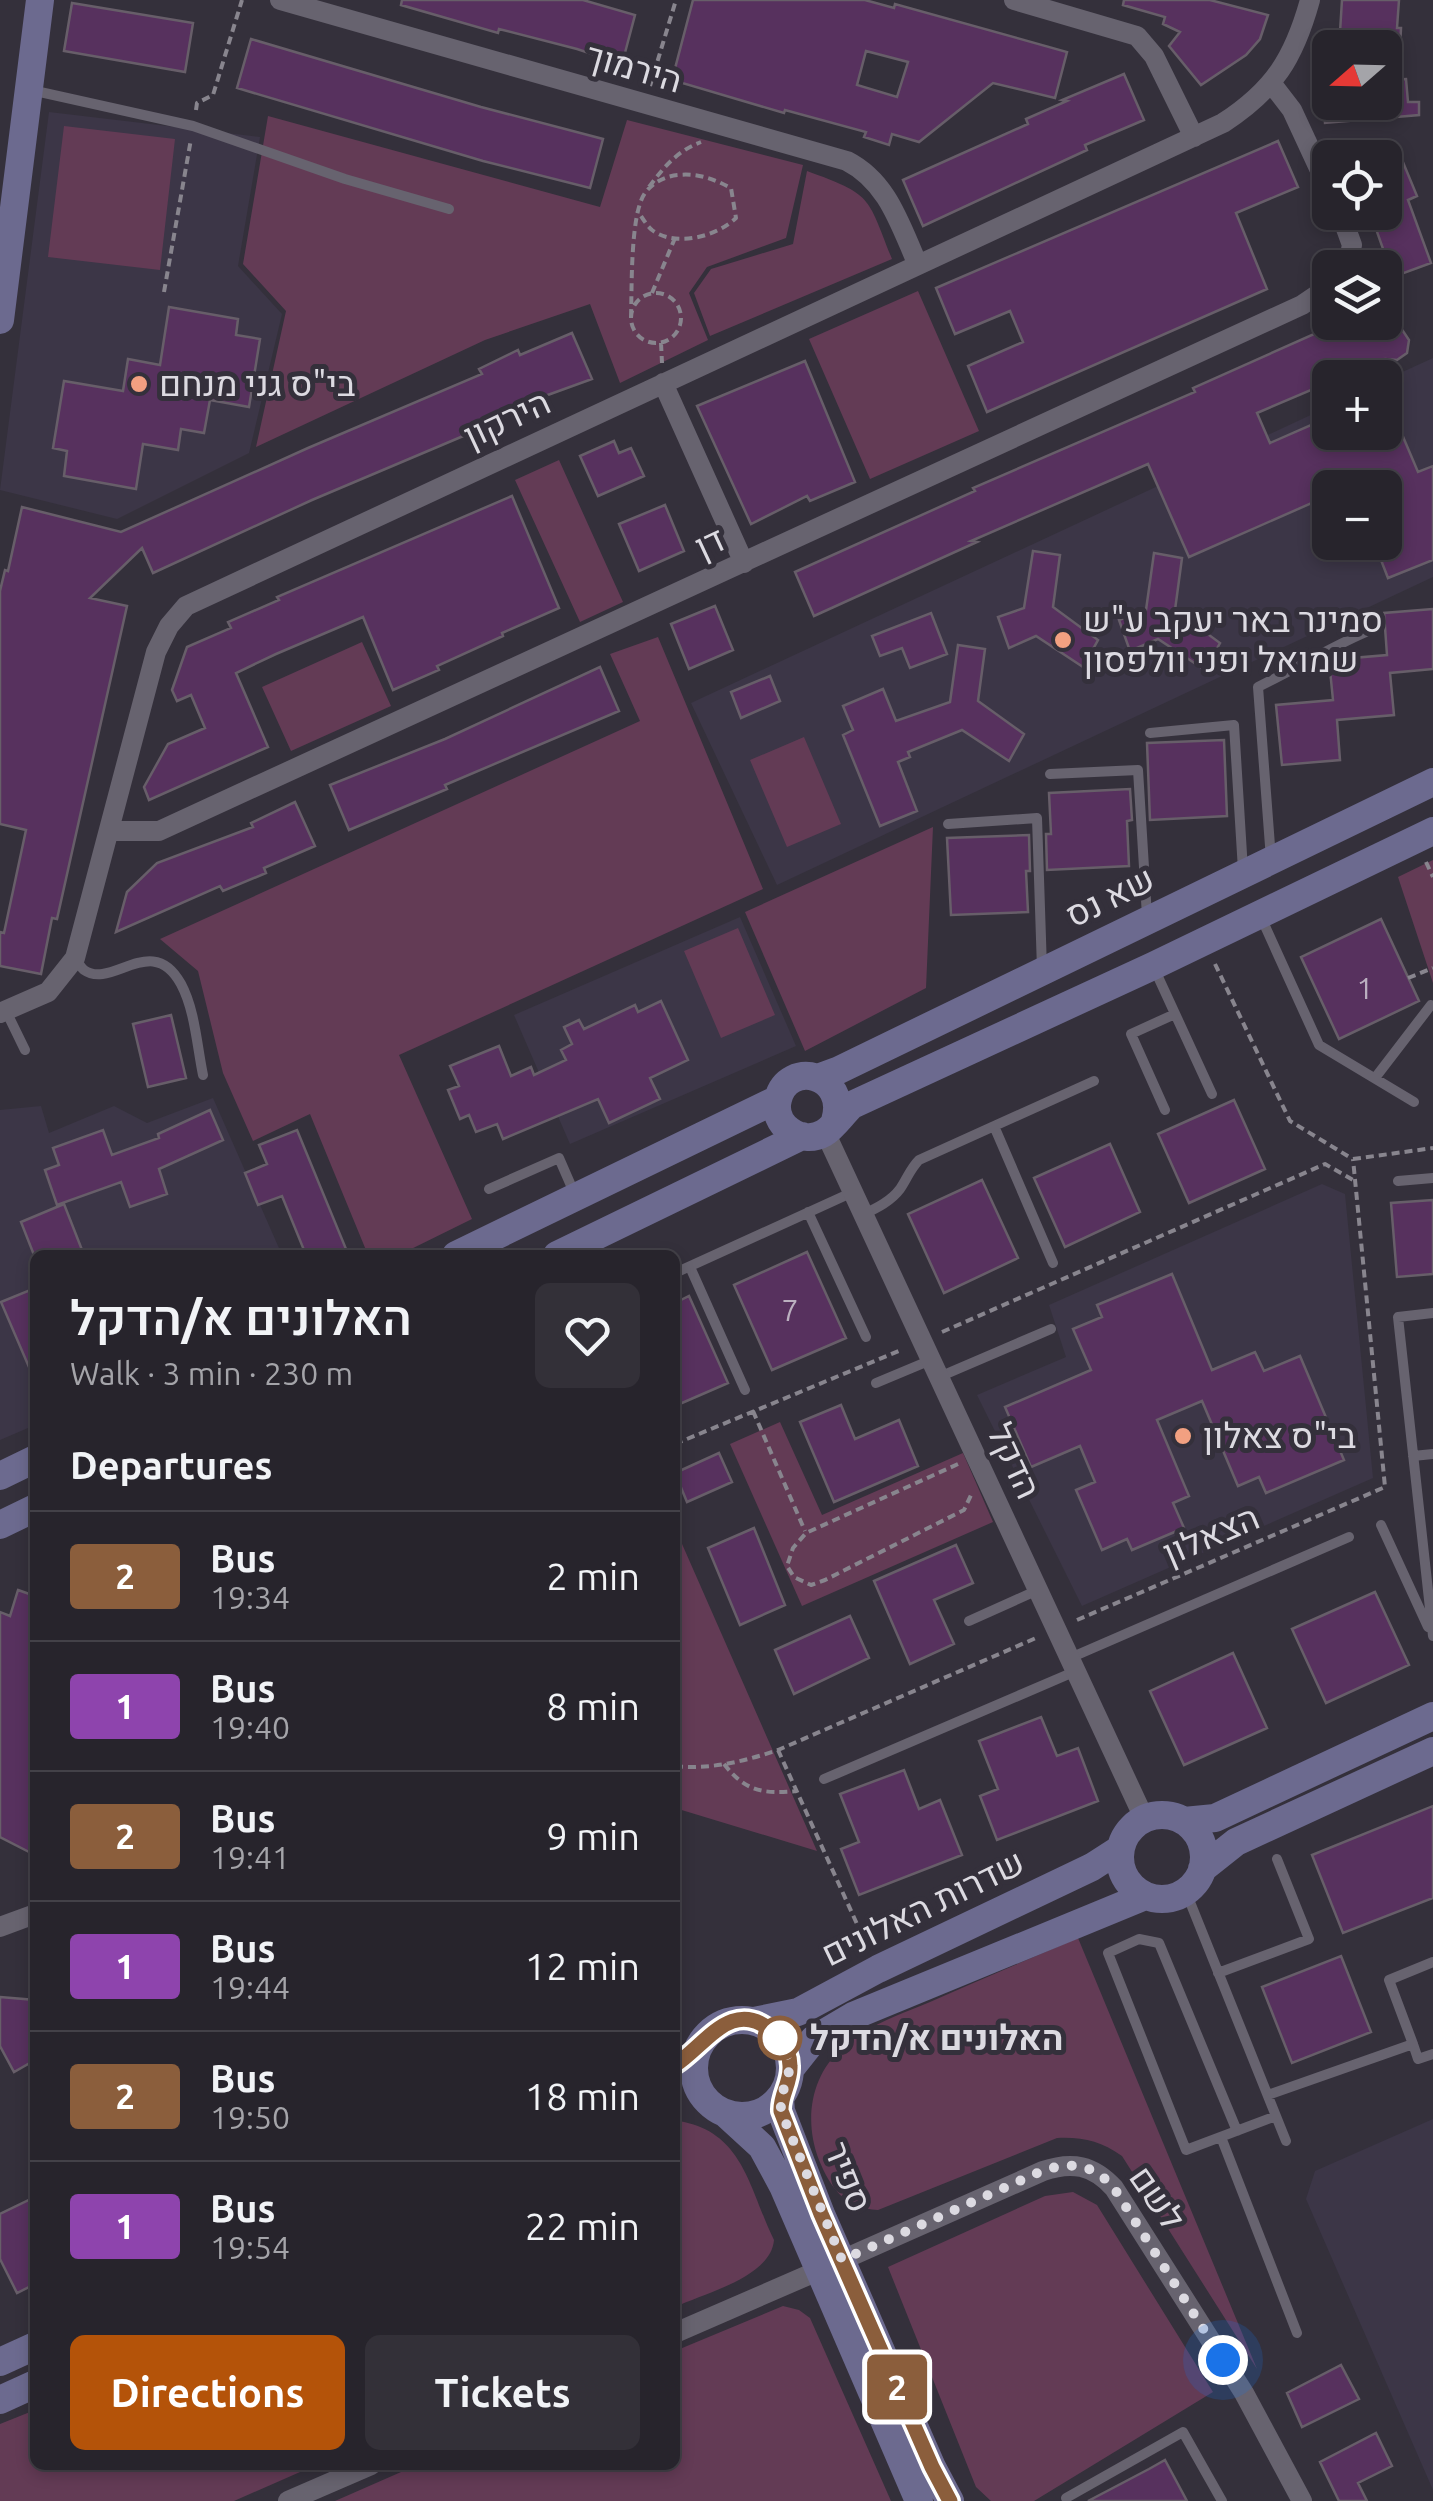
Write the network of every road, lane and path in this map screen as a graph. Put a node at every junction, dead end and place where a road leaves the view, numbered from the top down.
1 (40, 0) edge
2 (280, 0) edge
3 (676, 0) edge
4 (1014, 0) edge
5 (1310, 0) edge
6 (1272, 84) junction
7 (30, 90) junction
8 (644, 104) junction
9 (733, 130) junction
10 (1194, 137) junction
11 (1312, 153) edge
12 (646, 191) junction
13 (449, 209) dead end
14 (637, 210) junction
15 (676, 237) junction
16 (3, 249) edge
17 (918, 264) junction
18 (652, 293) junction
19 (1312, 299) edge
20 (631, 317) junction
21 (0, 320) edge
22 (663, 382) junction
23 (744, 563) junction
24 (1366, 632) dead end
25 (1150, 733) dead end
26 (1050, 774) dead end
27 (1433, 782) edge
28 (948, 824) dead end
29 (1433, 830) edge
30 (109, 831) junction
31 (1271, 860) junction
32 (1244, 873) junction
33 (1260, 914) junction
34 (1147, 920) junction
35 (1204, 942) junction
36 (74, 958) junction
37 (1153, 966) junction
38 (1433, 968) edge
39 (1042, 971) junction
40 (1408, 978) dead end
41 (1432, 1005) edge
42 (3, 1011) edge
43 (1175, 1014) junction
44 (26, 1050) dead end
45 (203, 1075) dead end
46 (818, 1078) junction
47 (1375, 1078) junction
48 (1094, 1081) dead end
49 (1212, 1094) dead end
50 (778, 1100) junction
51 (1414, 1102) dead end
52 (1165, 1110) dead end
53 (994, 1126) junction
54 (820, 1130) junction
55 (1433, 1148) edge
56 (1353, 1159) junction
57 (1433, 1178) edge
58 (1356, 1182) junction
59 (1398, 1182) dead end
60 (489, 1189) dead end
61 (852, 1192) junction
62 (576, 1197) junction
63 (808, 1212) junction
64 (863, 1215) junction
65 (466, 1250) edge
66 (567, 1250) edge
67 (1053, 1263) dead end
68 (690, 1266) junction
69 (680, 1271) edge
70 (1433, 1313) edge
71 (1051, 1329) dead end
72 (866, 1338) dead end
73 (931, 1359) junction
74 (876, 1384) dead end
75 (745, 1390) dead end
76 (753, 1412) junction
77 (680, 1442) edge
78 (1433, 1454) edge
79 (1413, 1456) junction
80 (30, 1461) edge
81 (964, 1474) dead end
82 (0, 1476) edge
83 (969, 1485) dead end
84 (30, 1510) edge
85 (0, 1525) edge
86 (1381, 1525) dead end
87 (806, 1532) junction
88 (1349, 1537) dead end
89 (1038, 1590) junction
90 (970, 1621) dead end
91 (1056, 1629) junction
92 (1433, 1637) edge
93 (1073, 1665) junction
94 (1433, 1716) edge
95 (778, 1750) junction
96 (1433, 1751) edge
97 (724, 1764) junction
98 (680, 1766) edge
99 (824, 1779) dead end
100 (797, 1791) junction
101 (1144, 1818) junction
102 (1184, 1821) junction
103 (1120, 1849) junction
104 (1277, 1859) dead end
105 (1194, 1880) junction
106 (1145, 1896) junction
107 (30, 1916) edge
108 (0, 1927) edge
109 (1433, 1962) edge
110 (878, 1969) junction
111 (1218, 1973) junction
112 (754, 2022) junction
113 (701, 2043) junction
114 (1412, 2044) junction
115 (1433, 2054) edge
116 (680, 2061) edge
117 (791, 2068) junction
118 (1268, 2095) junction
119 (780, 2098) junction
120 (680, 2105) edge
121 (718, 2110) junction
122 (1276, 2116) junction
123 (1237, 2131) junction
124 (1221, 2137) junction
125 (1286, 2141) dead end
126 (831, 2265) junction
127 (680, 2331) edge
128 (1297, 2332) dead end
129 (30, 2348) edge
130 (0, 2362) edge
131 (30, 2386) edge
132 (0, 2400) edge
133 (359, 2470) edge
134 (1066, 2498) dead end
135 (288, 2501) edge
136 (920, 2501) edge
137 (950, 2501) edge
138 (1222, 2501) edge
139 (1302, 2501) edge

1 - 7 street
2 - 8 street, הירמוך
3 - 8 path
4 - 10 street
5 - 6 street
6 - 10 street, הירקון
6 - 11 street
7 - 13 lane
7 - 16 street
8 - 9 street, הירמוך
9 - 12 path
9 - 17 street, הירמוך
10 - 17 street, הירקון
12 - 14 path
12 - 15 path
14 - 15 path
14 - 20 path
15 - 18 path
16 - 21 street
17 - 22 street, הירקון
18 - 20 path
18 - 20 path
19 - 23 street, דן
22 - 23 street
22 - 30 street, הירקון
23 - 30 street, דן
24 - 31 lane
25 - 32 lane
26 - 34 lane
27 - 31 street, שא נס
28 - 39 lane
29 - 33 street
30 - 36 street, הירקון
31 - 32 street, שא נס
32 - 34 street, שא נס
33 - 35 street
33 - 47 lane
34 - 39 street, שא נס
35 - 37 street
35 - 56 path
36 - 42 street, הירקון
36 - 45 lane
37 - 43 lane
37 - 54 street
38 - 40 path
39 - 46 street, שא נס
41 - 47 lane
42 - 44 lane
43 - 49 lane
43 - 52 lane
46 - 50 street
46 - 54 street
47 - 51 lane
48 - 53 lane
50 - 54 street
50 - 62 street
53 - 64 lane
53 - 67 lane
54 - 61 street, הדקל
54 - 66 street
55 - 56 path
56 - 58 path
57 - 59 lane
58 - 73 path
58 - 91 path, הצאלון
60 - 62 lane
61 - 63 lane
61 - 64 street, הדקל
62 - 65 street
63 - 68 lane
63 - 72 lane
64 - 73 street, הדקל
68 - 69 lane
68 - 75 lane
70 - 79 lane
71 - 73 lane
73 - 74 lane
73 - 76 path
73 - 89 street, הדקל
76 - 77 path
76 - 87 path
78 - 79 lane
79 - 92 lane
80 - 82 street
81 - 87 path
83 - 87 path
84 - 85 street
86 - 92 lane
88 - 93 lane
89 - 90 lane
89 - 91 street, הדקל
91 - 93 street, הדקל
91 - 95 path, הצאלון
93 - 99 lane
93 - 101 street, הדקל
94 - 102 street
95 - 97 path, הצאלון
95 - 100 path
96 - 105 street
97 - 98 path, הצאלון
97 - 100 path
100 - 110 path
101 - 102 street
101 - 103 street
102 - 105 street
103 - 106 street
103 - 110 street, שדרות האלונים
104 - 111 lane
105 - 106 street
105 - 111 lane
106 - 117 street, שדרות האלונים
107 - 108 street
109 - 114 lane
110 - 112 street, שדרות האלונים
111 - 118 lane
112 - 113 street
112 - 117 street
113 - 116 street
113 - 121 street
114 - 115 lane
114 - 118 lane
117 - 119 street
118 - 122 lane
119 - 121 street
119 - 126 street, ספיר
120 - 121 street
121 - 126 street, ספיר
122 - 123 lane
122 - 125 lane
123 - 124 lane
123 - 124 lane
124 - 128 lane
126 - 127 street
126 - 136 street, ספיר
126 - 137 street, ספיר
126 - 139 street, לשם
129 - 130 street
131 - 132 street
133 - 135 street
134 - 138 lane

